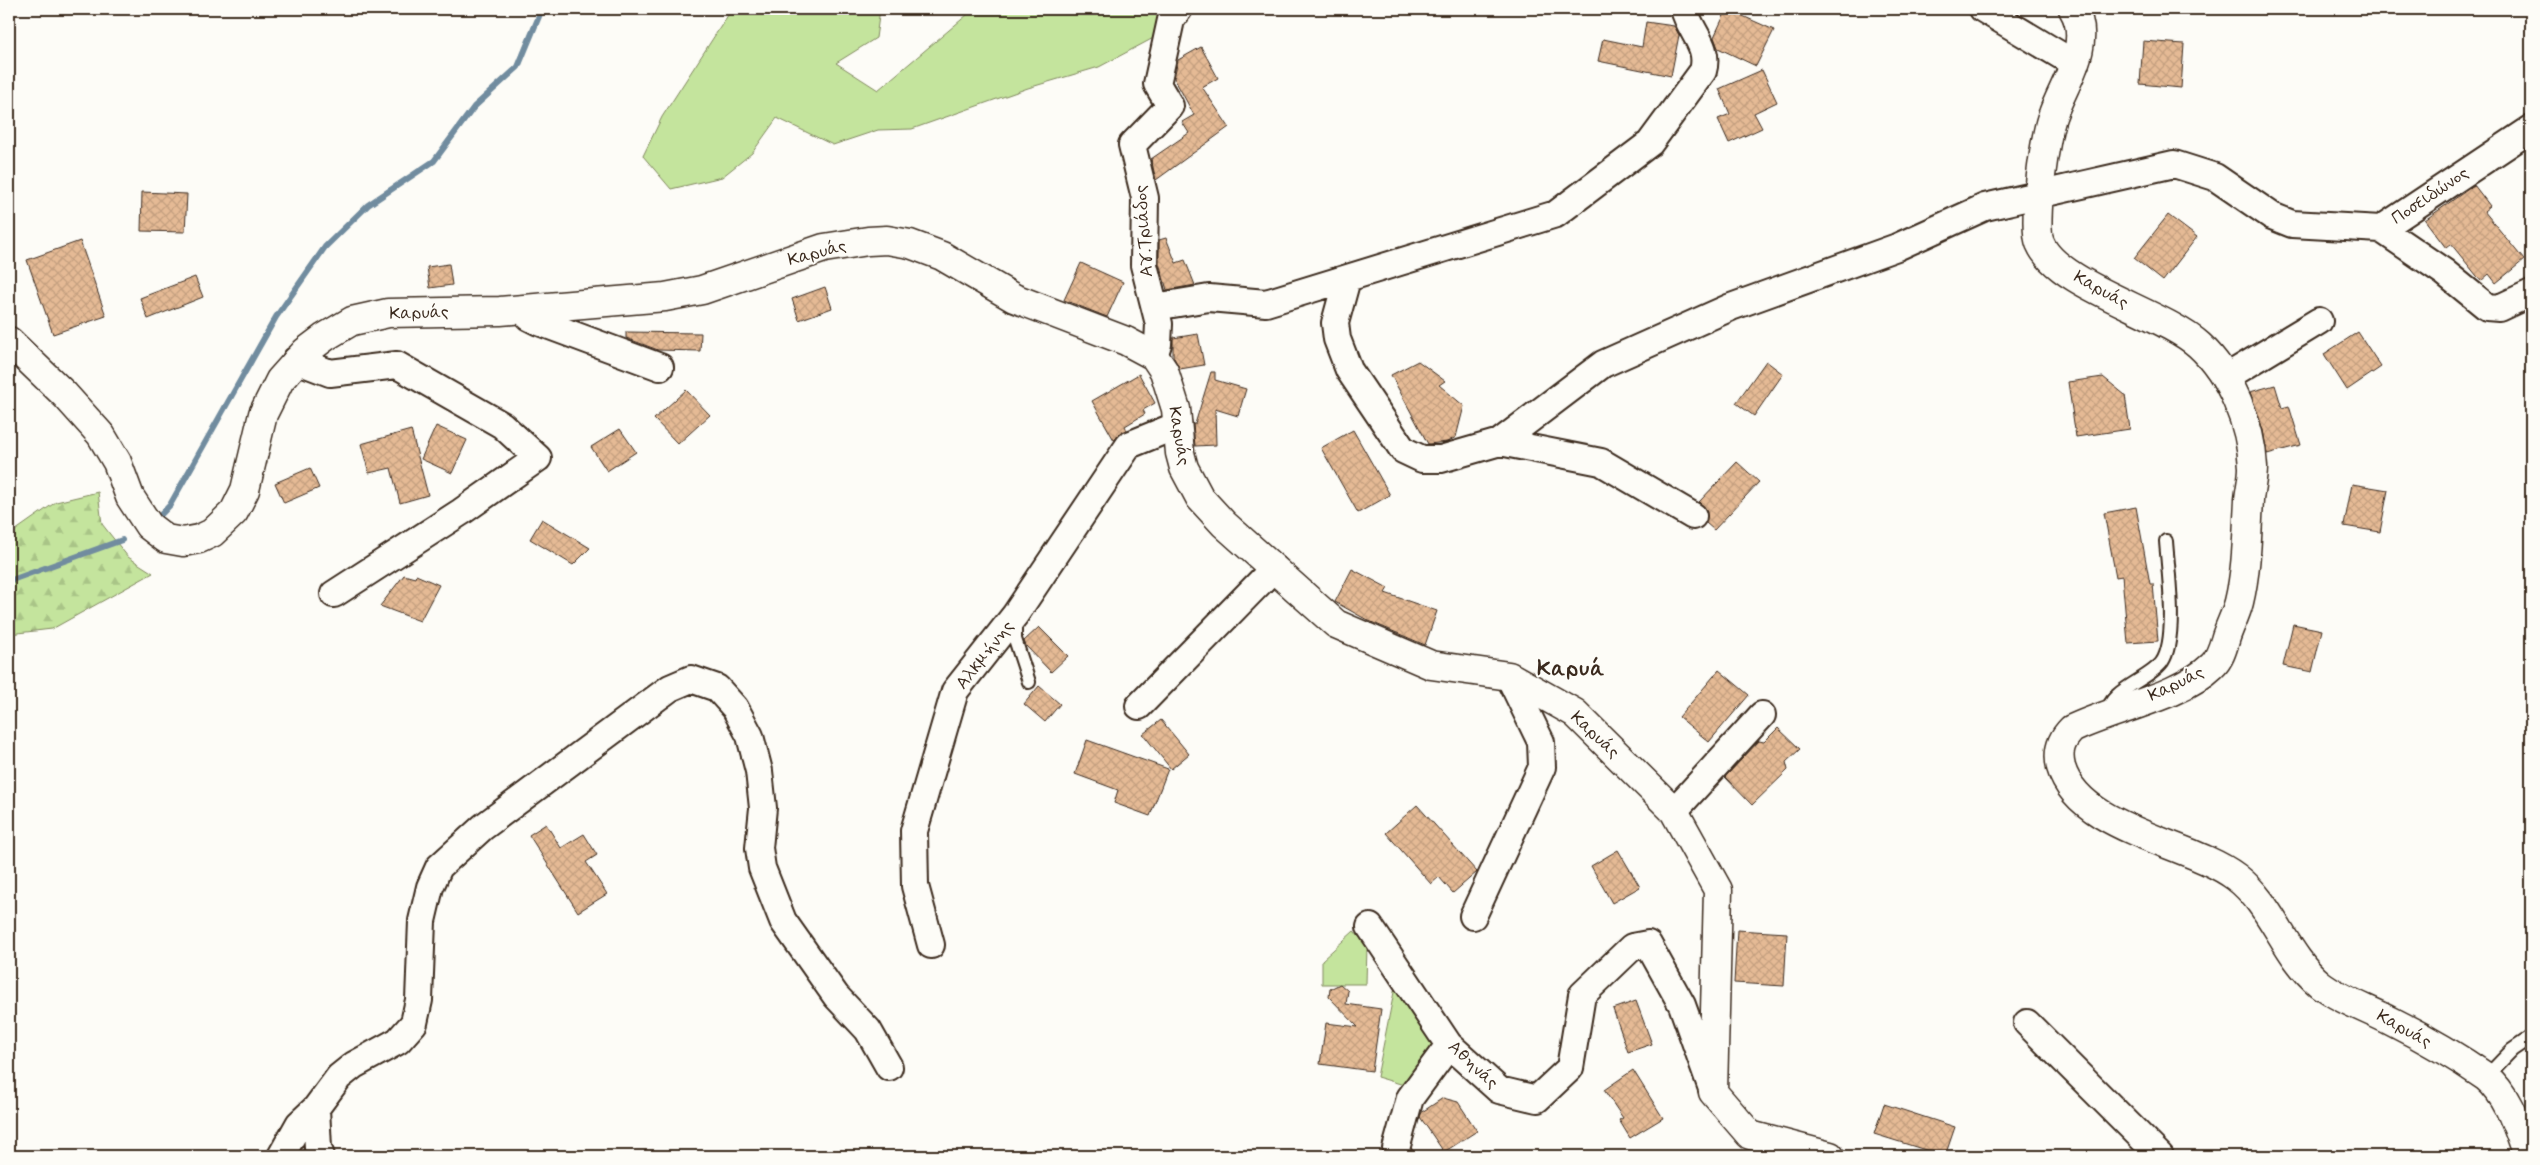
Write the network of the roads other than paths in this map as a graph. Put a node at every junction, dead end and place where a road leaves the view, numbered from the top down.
1 (1180, 9) edge
2 (1684, 9) edge
3 (1983, 9) edge
4 (2073, 9) edge
5 (2075, 64) junction
6 (2531, 129) edge
7 (2039, 194) junction
8 (2381, 229) junction
9 (1347, 279) junction
10 (2531, 293) edge
11 (1154, 307) junction
12 (522, 309) junction
13 (2319, 320) dead end
14 (9, 341) edge
15 (1154, 356) junction
16 (296, 360) junction
17 (660, 367) dead end
18 (2225, 378) junction
19 (1178, 425) junction
20 (1500, 442) junction
21 (1693, 516) dead end
22 (2166, 541) dead end
23 (1274, 568) junction
24 (334, 594) dead end
25 (1015, 615) junction
26 (1509, 676) junction
27 (1028, 682) dead end
28 (1139, 706) dead end
29 (2108, 714) junction
30 (1762, 715) dead end
31 (1674, 811) junction
32 (1473, 916) dead end
33 (1370, 927) dead end
34 (931, 945) dead end
35 (2027, 1023) dead end
36 (2531, 1037) edge
37 (1449, 1045) junction
38 (889, 1066) dead end
39 (2486, 1076) junction
40 (1713, 1092) junction
41 (316, 1108) junction
42 (281, 1156) edge
43 (320, 1156) edge
44 (1399, 1156) edge
45 (1830, 1156) edge
46 (2160, 1156) edge
47 (2528, 1156) edge

1 - 11 street, Αγ.Τριάδος
2 - 9 street
3 - 5 street
4 - 5 street, Καρυάς
5 - 7 street, Καρυάς
6 - 8 street, Ποσειδώνος
7 - 8 street, Ποσειδώνος
7 - 18 street, Καρυάς
7 - 20 street, Ποσειδώνος
8 - 10 street
9 - 11 street
9 - 20 street
11 - 15 street, Αγ.Τριάδος
12 - 15 street, Καρυάς
12 - 16 street, Καρυάς
12 - 17 street
13 - 18 street
14 - 16 street, Καρυάς
15 - 19 street, Καρυάς
16 - 24 street
18 - 29 street, Καρυάς
19 - 23 street, Καρυάς
19 - 25 street, Αλκμήνης
20 - 21 street
22 - 29 lane
23 - 26 street, Καρυάς
23 - 28 street
25 - 27 lane
25 - 34 street, Αλκμήνης
26 - 31 street, Καρυάς
26 - 32 street
29 - 39 street, Καρυάς
30 - 31 street
31 - 40 street, Καρυάς
33 - 37 street, Αθηνάς
35 - 46 street
36 - 39 lane
37 - 40 street, Αθηνάς
37 - 44 street
38 - 41 street
39 - 47 street, Καρυάς
40 - 45 street
41 - 42 street
41 - 43 street

